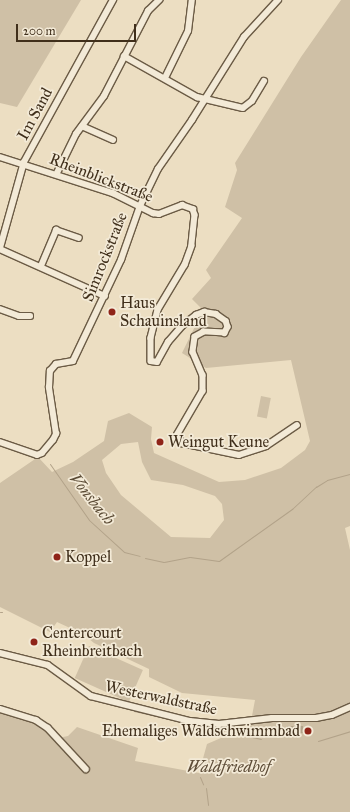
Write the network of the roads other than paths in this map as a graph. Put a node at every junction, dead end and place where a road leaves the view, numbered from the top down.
1 (113, 0) edge
2 (159, 0) edge
3 (192, 0) edge
4 (278, 0) edge
5 (124, 56) junction
6 (165, 78) junction
7 (264, 81) dead end
8 (205, 99) junction
9 (82, 126) junction
10 (113, 140) dead end
11 (0, 156) edge
12 (24, 162) junction
13 (57, 173) junction
14 (140, 206) junction
15 (79, 238) dead end
16 (0, 248) edge
17 (40, 266) junction
18 (105, 296) junction
19 (0, 309) edge
20 (30, 316) dead end
21 (297, 425) dead end
22 (0, 442) edge
23 (1, 655) edge
24 (350, 707) edge
25 (0, 709) edge
26 (86, 769) dead end

1 - 12 street, Im Sand
2 - 5 street
3 - 6 street
4 - 8 street, Simrockstraße
5 - 6 street
5 - 9 street
6 - 8 street
7 - 8 street
8 - 14 street, Simrockstraße
9 - 10 street
9 - 13 street
11 - 12 street, Rheinblickstraße
12 - 13 street, Rheinblickstraße
12 - 16 street, Im Sand
13 - 14 street, Rheinblickstraße
14 - 18 street, Simrockstraße
14 - 21 street, Rheinblickstraße
15 - 17 street
16 - 17 street
17 - 18 street
18 - 22 street, Simrockstraße
19 - 20 street
23 - 24 street, Westerwaldstraße
25 - 26 street

